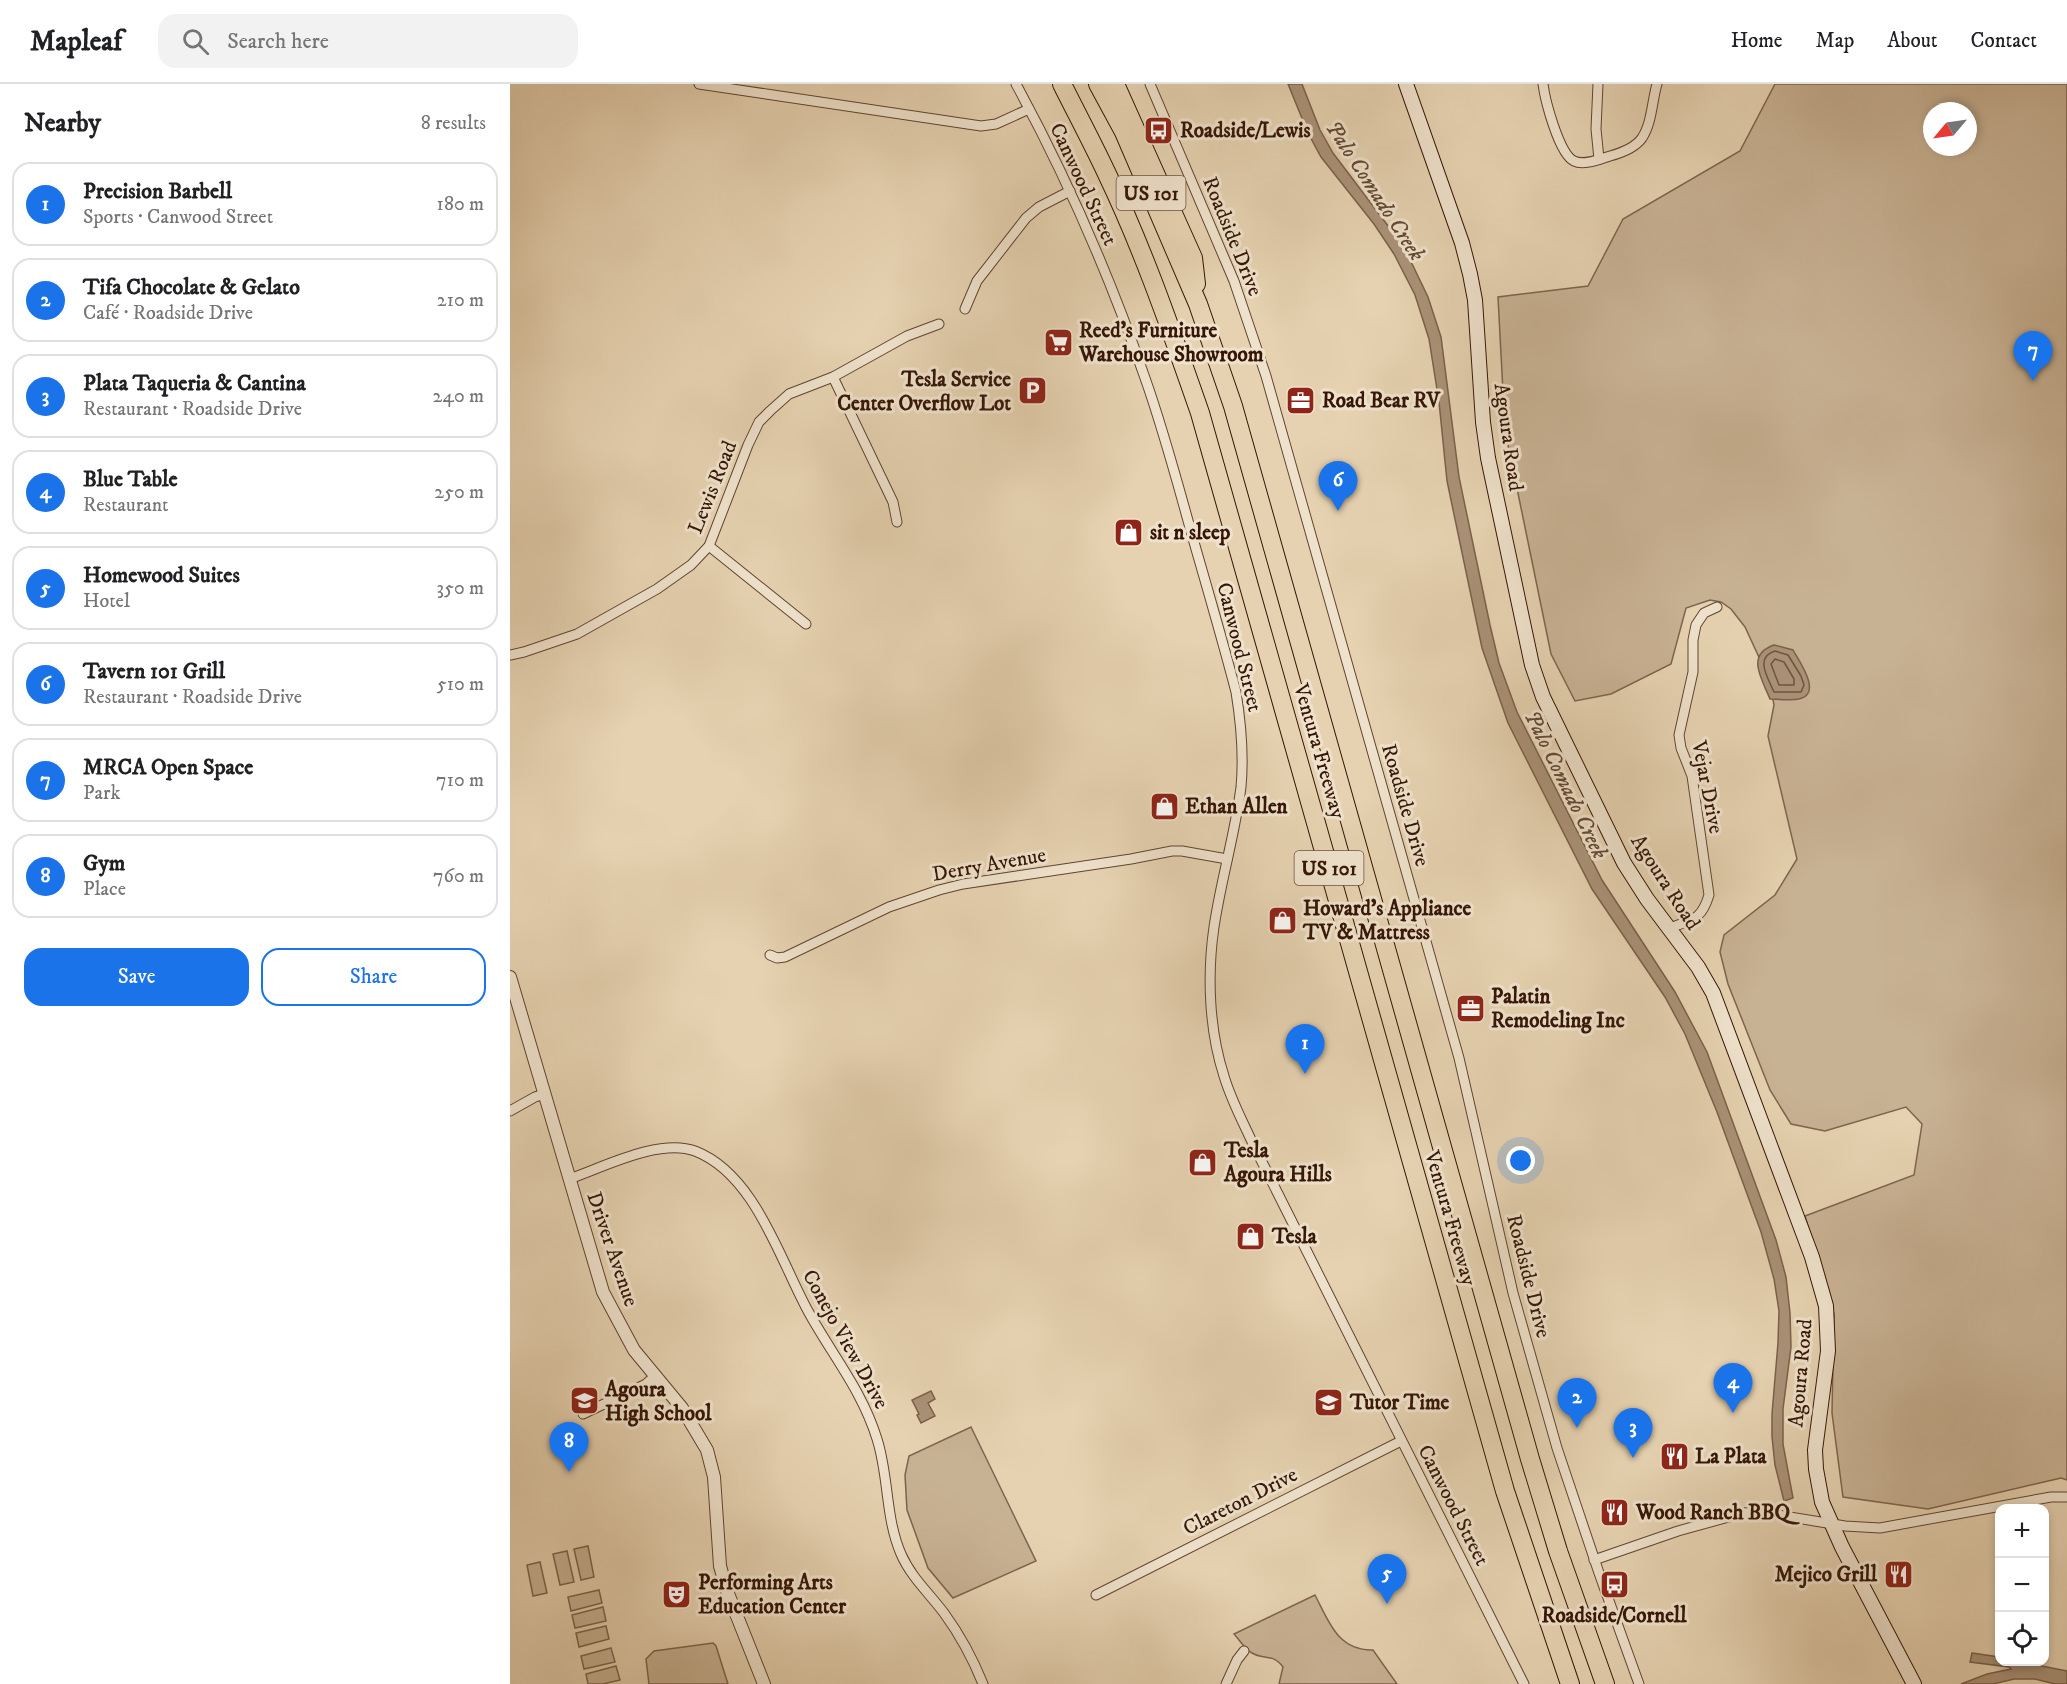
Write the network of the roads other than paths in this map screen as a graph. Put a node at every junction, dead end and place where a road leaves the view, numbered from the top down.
1 (699, 84) edge
2 (1016, 84) edge
3 (1062, 84) edge
4 (1098, 84) edge
5 (1115, 84) edge
6 (1150, 84) edge
7 (1406, 84) edge
8 (1543, 84) edge
9 (1598, 84) edge
10 (1657, 84) edge
11 (1029, 109) junction
12 (1599, 159) junction
13 (1070, 191) junction
14 (1198, 304) junction
15 (965, 309) dead end
16 (939, 324) dead end
17 (832, 377) junction
18 (897, 522) dead end
19 (709, 546) junction
20 (1717, 607) dead end
21 (806, 624) dead end
22 (510, 655) edge
23 (1227, 858) junction
24 (1670, 928) junction
25 (770, 955) dead end
26 (510, 977) edge
27 (544, 1094) junction
28 (510, 1111) edge
29 (569, 1179) junction
30 (654, 1377) junction
31 (583, 1414) dead end
32 (1401, 1440) junction
33 (2067, 1497) edge
34 (1832, 1523) junction
35 (1594, 1560) junction
36 (1096, 1595) dead end
37 (1244, 1651) dead end
38 (764, 1684) edge
39 (983, 1684) edge
40 (1226, 1684) edge
41 (1524, 1684) edge
42 (1568, 1684) edge
43 (1605, 1684) edge
44 (1639, 1684) edge
45 (1914, 1684) edge

1 - 11 street
2 - 11 street, Canwood Street
3 - 42 highway, Ventura Freeway / US 101
4 - 14 highway, Ventura Freeway / US 101
5 - 14 highway
6 - 35 street, Roadside Drive
7 - 24 main road, Agoura Road
8 - 12 street
9 - 12 street
10 - 12 street
11 - 13 street, Canwood Street
13 - 15 street
13 - 23 street, Canwood Street
14 - 43 highway, Ventura Freeway / US 101
16 - 17 street, Lewis Road
17 - 18 street
17 - 19 street, Lewis Road
19 - 21 street
19 - 22 street, Lewis Road
20 - 24 street, Vejar Drive
23 - 25 street, Derry Avenue
23 - 32 street, Canwood Street
24 - 34 main road, Agoura Road
26 - 27 street, Driver Avenue
27 - 28 street
27 - 29 street, Driver Avenue
29 - 30 street, Driver Avenue
29 - 39 street, Conejo View Drive
30 - 31 street
30 - 38 street, Driver Avenue
32 - 36 street, Clareton Drive
32 - 41 street, Canwood Street
33 - 34 street
34 - 35 street
34 - 45 main road, Agoura Road
35 - 44 street, Roadside Drive
37 - 40 street

